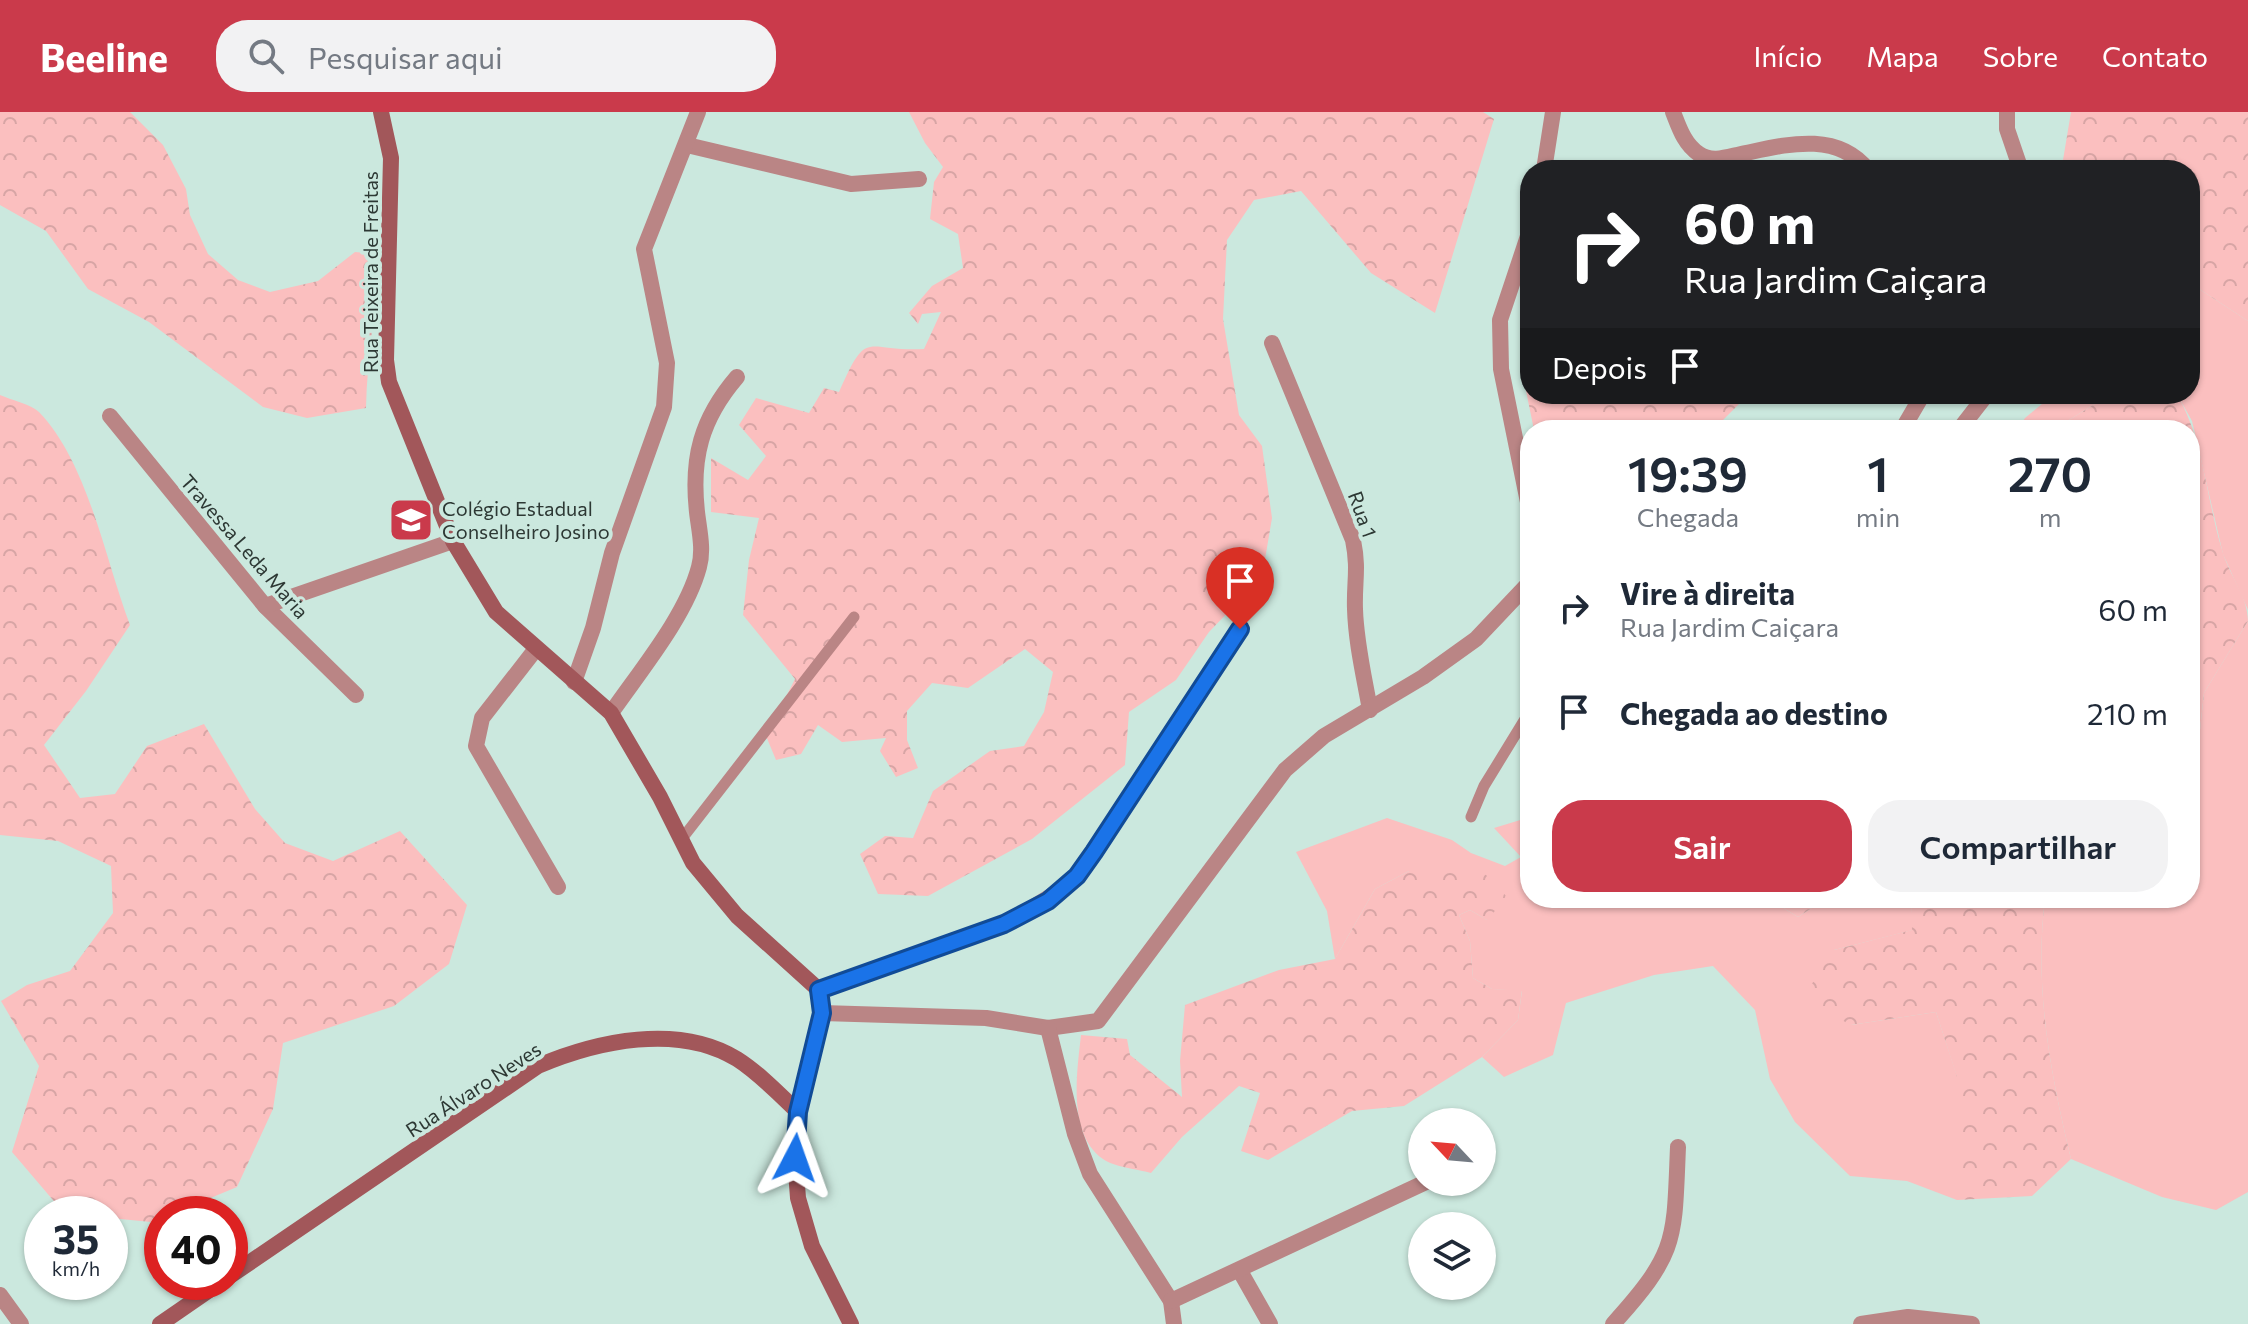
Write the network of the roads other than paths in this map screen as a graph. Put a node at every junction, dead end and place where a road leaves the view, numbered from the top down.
1 (381, 112) edge
2 (1553, 112) edge
3 (1673, 112) edge
4 (2007, 112) edge
5 (697, 113) edge
6 (687, 145) junction
7 (1546, 160) edge
8 (1857, 160) edge
9 (2018, 160) edge
10 (919, 179) dead end
11 (1520, 260) edge
12 (1272, 343) dead end
13 (737, 377) dead end
14 (1979, 404) edge
15 (110, 416) dead end
16 (1967, 420) edge
17 (1520, 463) edge
18 (453, 541) junction
19 (1520, 593) edge
20 (265, 606) junction
21 (854, 617) dead end
22 (1240, 629) dead end
23 (535, 650) junction
24 (574, 682) junction
25 (356, 695) dead end
26 (1370, 710) junction
27 (611, 713) junction
28 (1520, 727) edge
29 (1471, 817) dead end
30 (681, 840) junction
31 (558, 887) dead end
32 (819, 990) junction
33 (822, 1013) junction
34 (1048, 1028) junction
35 (798, 1112) junction
36 (1678, 1147) dead end
37 (1408, 1191) edge
38 (248, 1264) edge
39 (1240, 1271) junction
40 (0, 1295) edge
41 (195, 1300) edge
42 (1171, 1301) junction
43 (21, 1324) edge
44 (160, 1324) edge
45 (851, 1324) edge
46 (1174, 1324) edge
47 (1270, 1324) edge
48 (1613, 1324) edge
49 (1861, 1324) edge
50 (1972, 1324) edge

1 - 18 street, Rua Teixeira de Freitas
2 - 7 street
3 - 8 street
4 - 9 street
5 - 6 street
6 - 10 street
6 - 24 street
11 - 17 street
12 - 26 street, Rua 1
13 - 27 street
14 - 16 street
15 - 20 street, Travessa Leda Maria
18 - 20 street
18 - 23 street, Rua Teixeira de Freitas
19 - 26 street
20 - 25 street, Travessa Leda Maria
21 - 30 lane
22 - 32 street
23 - 24 street, Rua Teixeira de Freitas
23 - 31 street
24 - 27 street, Rua Teixeira de Freitas
26 - 34 street
27 - 30 street, Rua Teixeira de Freitas
28 - 29 lane
30 - 32 street, Rua Teixeira de Freitas
32 - 33 street
33 - 34 street
33 - 35 street
34 - 42 street
35 - 38 street, Rua Álvaro Neves
35 - 45 street
36 - 48 street
37 - 39 street
39 - 42 street
39 - 47 street
40 - 43 street
41 - 44 street
42 - 46 street
49 - 50 street

